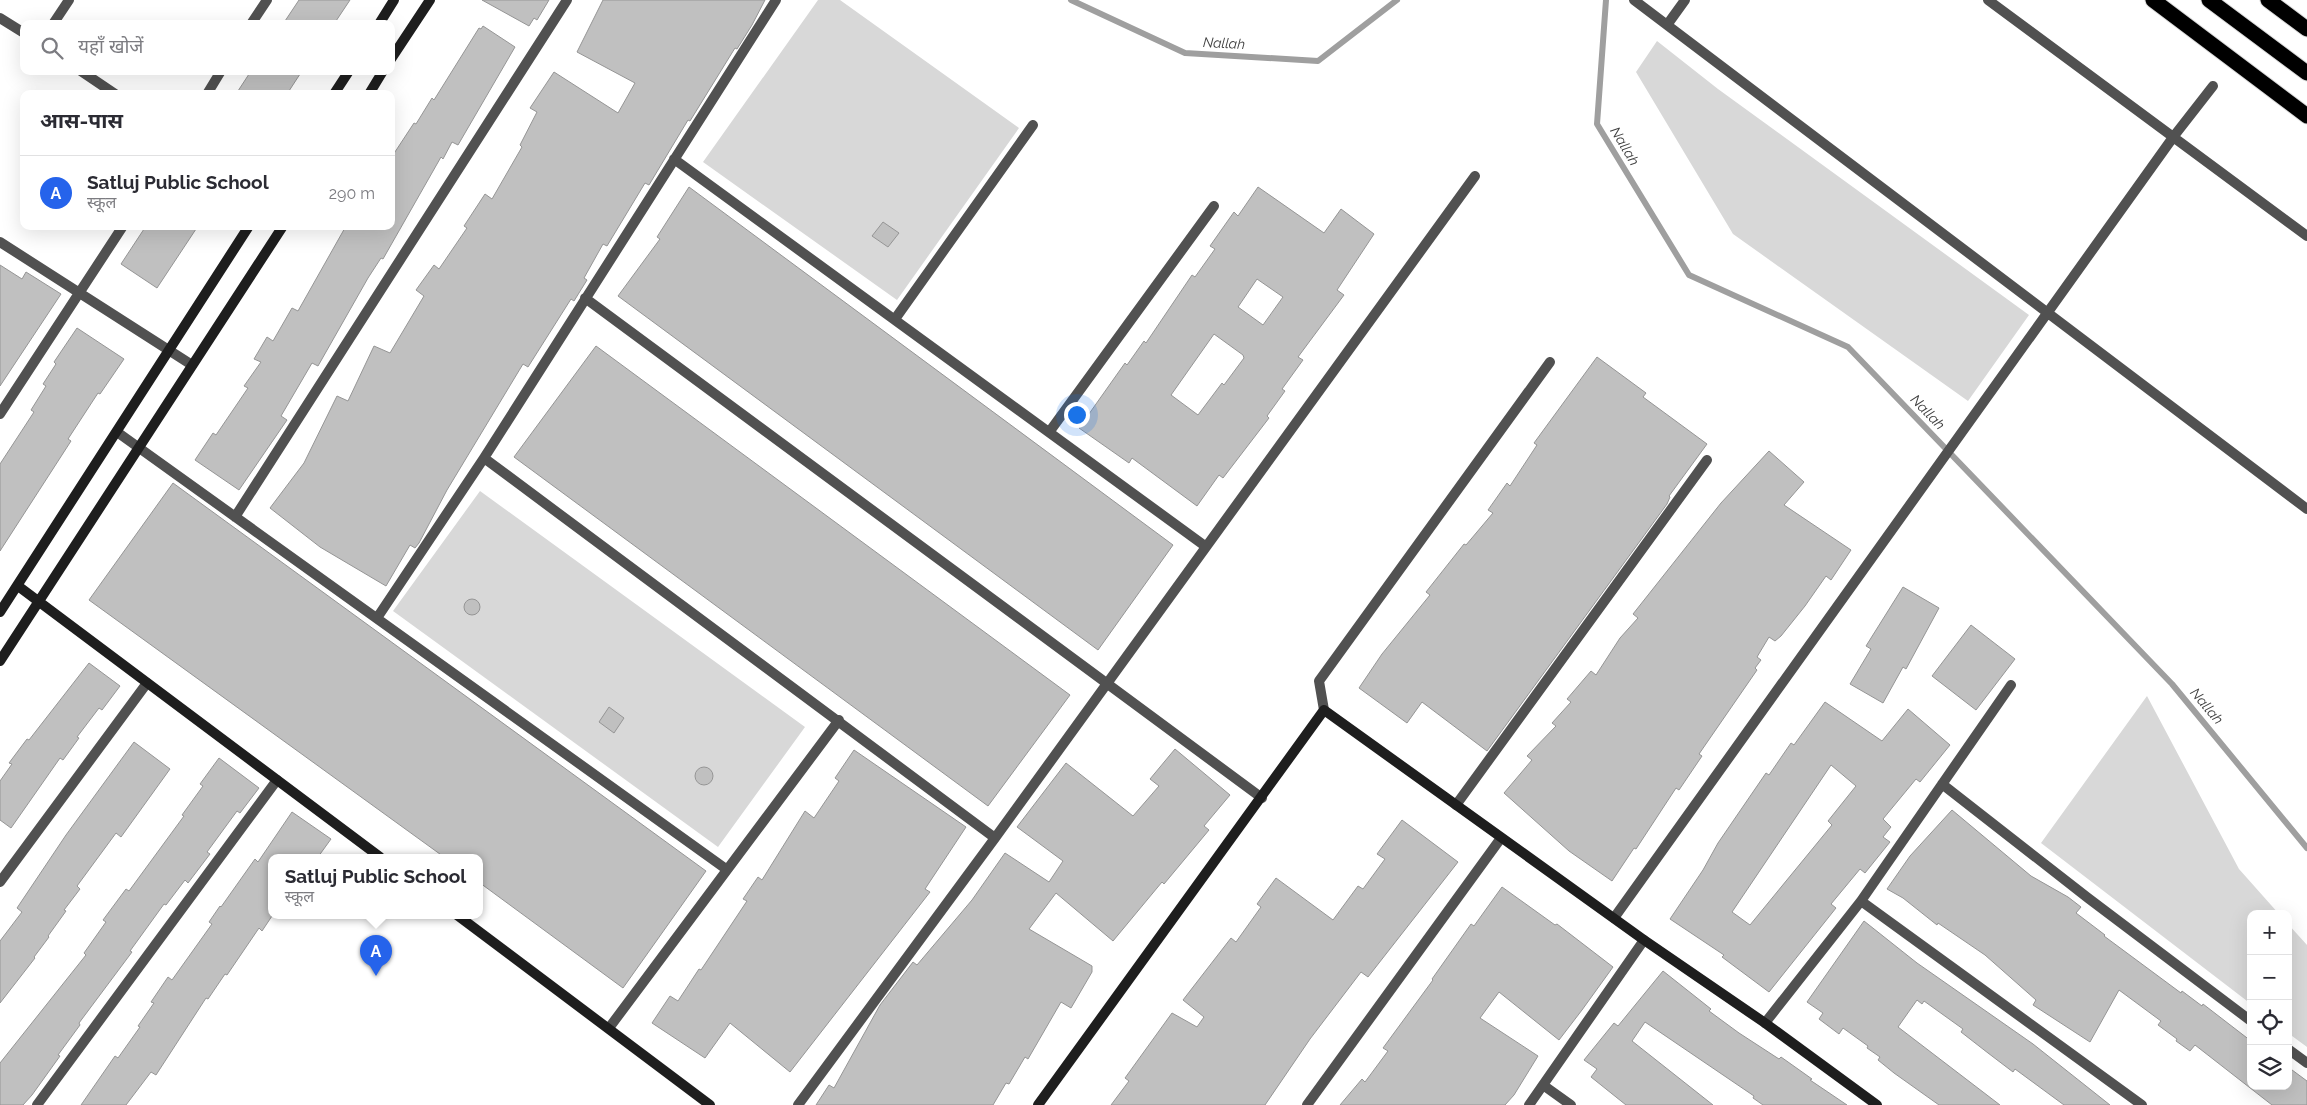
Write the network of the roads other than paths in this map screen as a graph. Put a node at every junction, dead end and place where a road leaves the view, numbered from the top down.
1 (69, 0) edge
2 (266, 0) edge
3 (394, 0) edge
4 (430, 0) edge
5 (567, 0) edge
6 (776, 0) edge
7 (1634, 0) edge
8 (1685, 0) edge
9 (1988, 0) edge
10 (2153, 0) edge
11 (2209, 0) edge
12 (2268, 0) edge
13 (0, 18) edge
14 (56, 20) edge
15 (254, 20) edge
16 (382, 20) edge
17 (1667, 25) junction
18 (2307, 29) edge
19 (20, 30) edge
20 (395, 53) edge
21 (2307, 73) edge
22 (87, 75) edge
23 (219, 75) edge
24 (346, 75) edge
25 (381, 75) edge
26 (2213, 86) dead end
27 (109, 90) edge
28 (209, 90) edge
29 (337, 90) edge
30 (371, 90) edge
31 (2307, 116) edge
32 (1033, 125) dead end
33 (2174, 136) junction
34 (674, 159) junction
35 (1475, 176) dead end
36 (1214, 206) dead end
37 (119, 230) edge
38 (246, 230) edge
39 (280, 230) edge
40 (2307, 236) edge
41 (0, 242) edge
42 (80, 293) junction
43 (586, 298) junction
44 (2048, 312) junction
45 (895, 319) junction
46 (169, 350) junction
47 (1550, 362) dead end
48 (192, 365) junction
49 (0, 414) edge
50 (1050, 431) junction
51 (117, 432) junction
52 (139, 447) junction
53 (484, 458) junction
54 (1707, 460) dead end
55 (2307, 509) edge
56 (235, 517) junction
57 (1205, 546) junction
58 (18, 586) junction
59 (39, 602) junction
60 (0, 612) edge
61 (377, 618) junction
62 (0, 661) edge
63 (147, 682) junction
64 (1106, 684) junction
65 (2012, 685) dead end
66 (1324, 710) junction
67 (838, 720) junction
68 (277, 780) junction
69 (1942, 784) junction
70 (1262, 798) junction
71 (1456, 805) junction
72 (995, 838) junction
73 (1501, 838) junction
74 (376, 854) edge
75 (726, 869) junction
76 (0, 882) edge
77 (1861, 901) junction
78 (1614, 918) junction
79 (462, 919) edge
80 (1644, 940) junction
81 (2247, 1018) edge
82 (1765, 1023) junction
83 (609, 1028) junction
84 (2292, 1052) edge
85 (2307, 1063) edge
86 (1543, 1085) junction
87 (1040, 1104) edge
88 (38, 1105) edge
89 (710, 1105) edge
90 (798, 1105) edge
91 (1307, 1105) edge
92 (1529, 1105) edge
93 (1571, 1105) edge
94 (1876, 1105) edge
95 (2142, 1105) edge

1 - 14 street
2 - 15 street
3 - 16 street
4 - 20 street
5 - 56 street
6 - 34 street
7 - 17 street
8 - 17 street
9 - 33 street
10 - 31 highway
11 - 21 highway
12 - 18 highway
13 - 19 street
17 - 44 street
22 - 27 street
23 - 28 street
24 - 29 street
25 - 30 street
26 - 33 street
32 - 45 street
33 - 40 street
33 - 44 street
34 - 43 street
34 - 45 street
35 - 57 street
36 - 50 street
37 - 42 street
38 - 46 street
39 - 48 street
41 - 42 street
42 - 46 street
42 - 49 street
43 - 53 street
43 - 64 street
44 - 55 street
44 - 78 street
45 - 50 street
46 - 48 street
46 - 51 street
47 - 66 street
48 - 52 street
50 - 57 street
51 - 52 street
51 - 58 street
52 - 56 street
52 - 59 street
53 - 61 street
53 - 67 street
54 - 71 street
56 - 61 street
57 - 64 street
58 - 59 street
58 - 60 street
59 - 62 street
59 - 63 street
61 - 75 street
63 - 68 street
63 - 76 street
64 - 70 street
64 - 72 street
65 - 69 street
66 - 70 street
66 - 71 street
67 - 72 street
67 - 75 street
68 - 74 street
68 - 88 street
69 - 77 street
69 - 81 street
70 - 87 street
71 - 73 street
72 - 90 street
73 - 78 street
73 - 91 street
75 - 83 street
77 - 82 street
77 - 95 street
78 - 80 street
79 - 83 street
80 - 82 street
80 - 86 street
82 - 94 street
83 - 89 street
84 - 85 street
86 - 92 street
86 - 93 street

